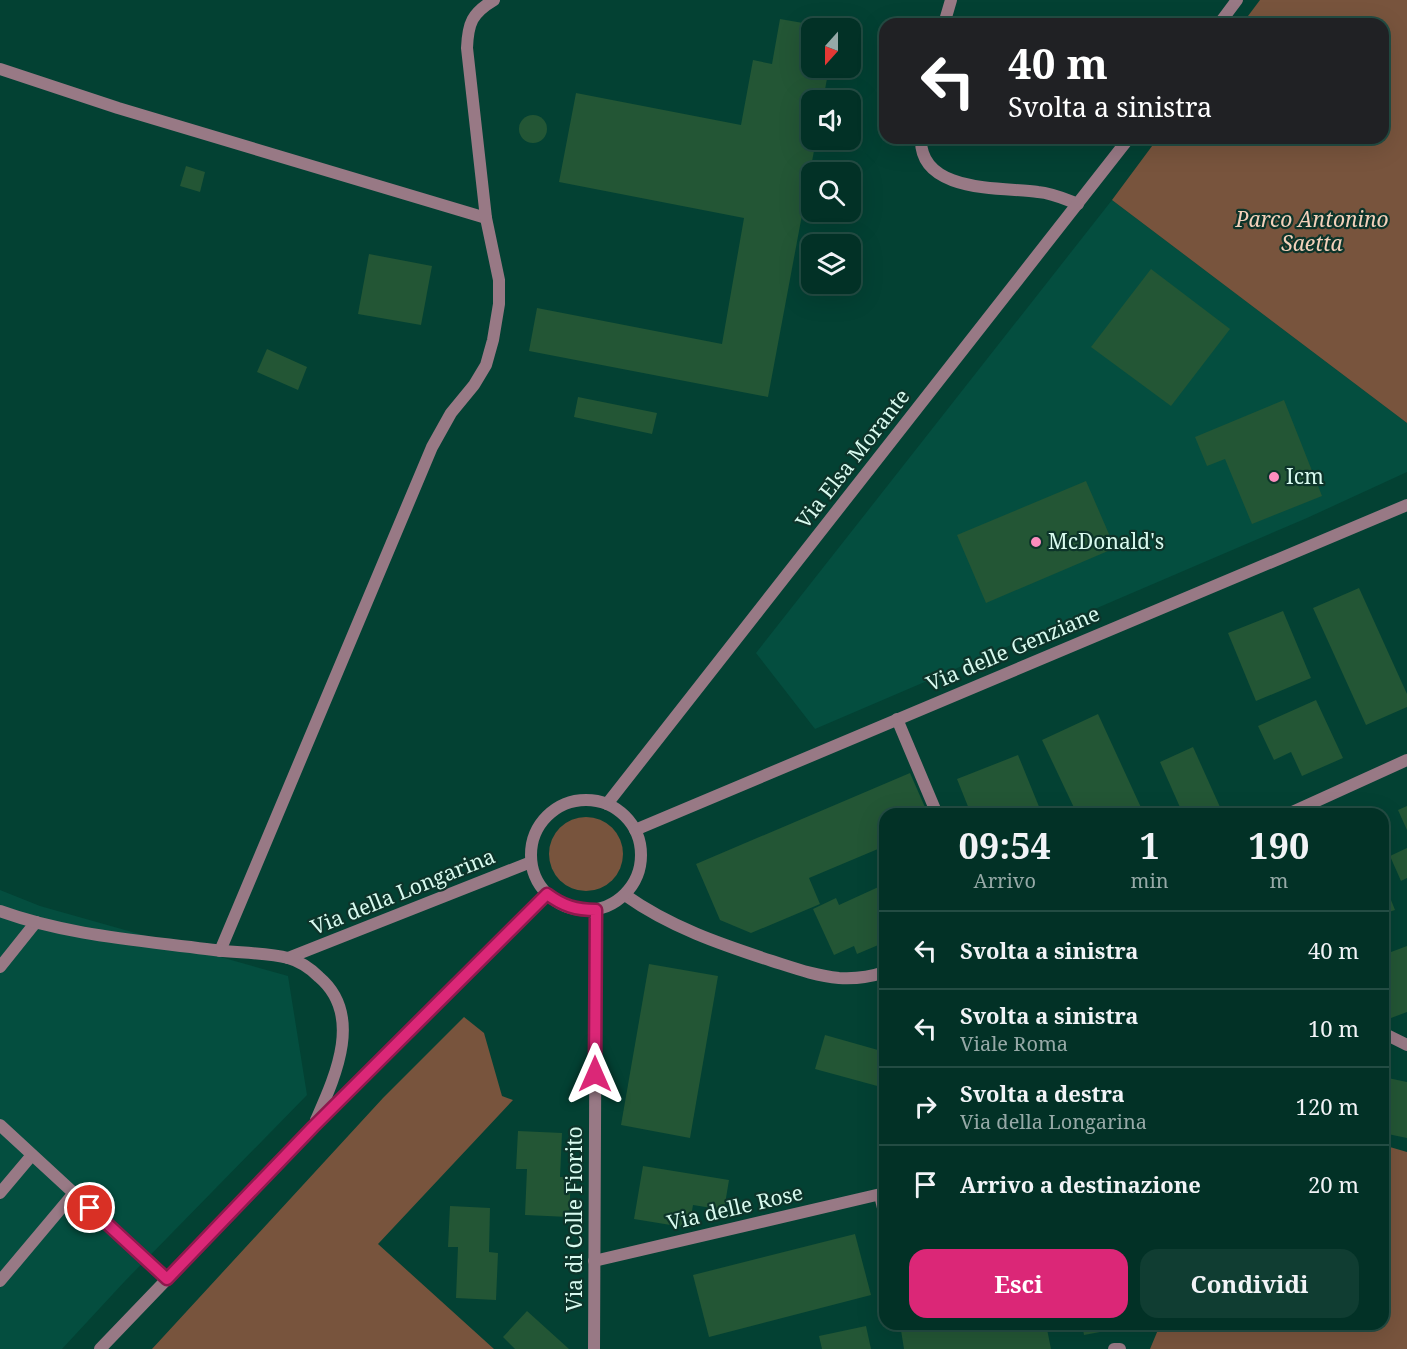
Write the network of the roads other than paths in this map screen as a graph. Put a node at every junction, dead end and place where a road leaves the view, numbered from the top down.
1 (494, 0) edge
2 (951, 0) edge
3 (1237, 0) edge
4 (946, 18) edge
5 (1224, 18) edge
6 (0, 69) edge
7 (921, 144) edge
8 (1125, 144) edge
9 (1078, 204) junction
10 (486, 218) junction
11 (1407, 505) edge
12 (897, 719) junction
13 (1407, 760) edge
14 (607, 804) junction
15 (934, 808) edge
16 (1301, 808) edge
17 (635, 830) junction
18 (531, 862) junction
19 (547, 894) junction
20 (625, 895) junction
21 (596, 910) junction
22 (0, 911) edge
23 (36, 922) junction
24 (220, 951) junction
25 (288, 958) junction
26 (0, 967) edge
27 (879, 974) edge
28 (1389, 1036) edge
29 (1407, 1045) edge
30 (0, 1125) edge
31 (313, 1127) junction
32 (32, 1155) junction
33 (0, 1193) edge
34 (74, 1193) junction
35 (879, 1195) edge
36 (594, 1261) junction
37 (167, 1279) junction
38 (0, 1281) edge
39 (100, 1349) edge
40 (594, 1349) edge

1 - 10 street
2 - 4 street
3 - 5 street
6 - 10 street
7 - 9 street
8 - 9 street, Via Elsa Morante
9 - 14 street, Via Elsa Morante
10 - 24 street
11 - 12 street, Via delle Genziane
12 - 15 street
12 - 17 street, Via delle Genziane
13 - 16 street
14 - 17 street
14 - 18 street
17 - 20 street
18 - 19 street
18 - 25 street, Via della Longarina
19 - 21 street
19 - 31 street
20 - 21 street
20 - 27 street
21 - 36 street, Via di Colle Fiorito
22 - 23 street, Via della Longarina
23 - 24 street, Via della Longarina
23 - 26 street
24 - 25 street, Via della Longarina
25 - 31 street, Via della Longarina
28 - 29 street
30 - 32 street
31 - 37 street
32 - 33 street
32 - 34 street
34 - 37 street
34 - 38 street
35 - 36 street, Via delle Rose
36 - 40 street, Via di Colle Fiorito
37 - 39 street

